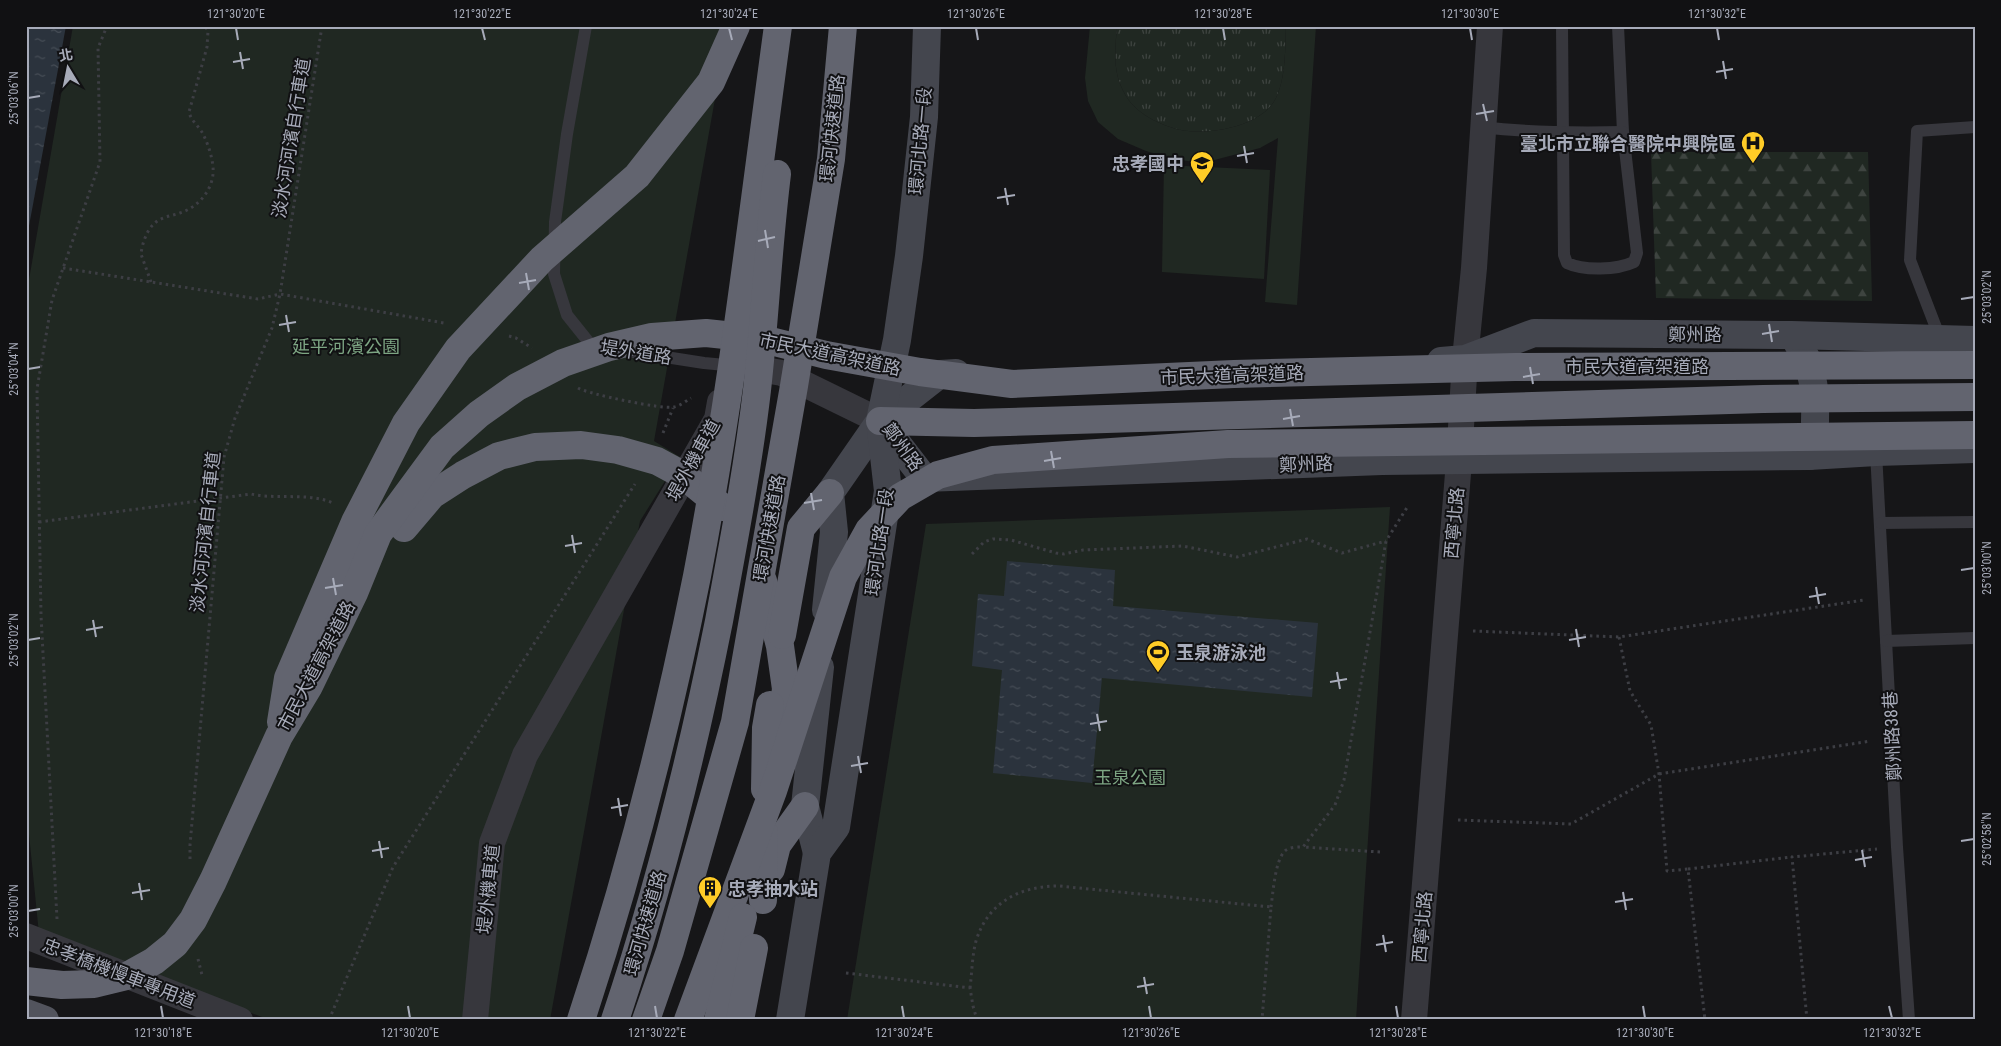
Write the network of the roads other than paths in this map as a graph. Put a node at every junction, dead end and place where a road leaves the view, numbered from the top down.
1 (586, 26) edge
2 (736, 26) edge
3 (778, 26) edge
4 (790, 26) edge
5 (795, 26) edge
6 (843, 26) edge
7 (927, 26) edge
8 (1490, 26) edge
9 (1562, 26) edge
10 (1618, 26) edge
11 (1483, 127) junction
12 (1975, 127) edge
13 (1623, 132) junction
14 (1564, 134) junction
15 (1792, 335) junction
16 (1940, 338) junction
17 (1975, 340) edge
18 (1465, 359) junction
19 (1975, 365) edge
20 (742, 366) junction
21 (1975, 397) edge
22 (880, 421) junction
23 (1975, 435) edge
24 (1975, 450) edge
25 (1876, 452) junction
26 (1809, 456) junction
27 (1459, 461) junction
28 (830, 493) junction
29 (1975, 522) edge
30 (1881, 523) junction
31 (354, 593) junction
32 (1975, 638) edge
33 (1886, 641) junction
34 (278, 736) junction
35 (773, 791) junction
36 (806, 806) junction
37 (817, 853) junction
38 (763, 900) junction
39 (26, 936) edge
40 (26, 981) edge
41 (26, 1012) edge
42 (45, 1020) edge
43 (240, 1020) edge
44 (475, 1020) edge
45 (491, 1020) edge
46 (581, 1020) edge
47 (615, 1020) edge
48 (646, 1020) edge
49 (688, 1020) edge
50 (718, 1020) edge
51 (740, 1020) edge
52 (790, 1020) edge
53 (1414, 1020) edge
54 (1909, 1020) edge

1 - 20 lane, 堤外道路
2 - 34 highway
3 - 46 highway
4 - 20 lane
5 - 47 highway, 環河快速道路
6 - 48 highway, 環河快速道路
7 - 22 street, 環河北路一段
8 - 11 street, 西寧北路
9 - 14 lane
10 - 13 lane
11 - 14 lane
11 - 18 street, 西寧北路
12 - 16 lane
13 - 14 lane
13 - 14 lane
15 - 16 street, 鄭州路
15 - 18 street, 鄭州路
15 - 26 street
16 - 17 street, 鄭州路
18 - 22 street, 鄭州路
18 - 27 street, 西寧北路
19 - 31 highway, 市民大道高架道路
20 - 22 street, 堤外道路
20 - 44 street, 堤外機車道
20 - 45 street, 堤外機車道
21 - 22 highway
22 - 27 street, 鄭州路
22 - 28 street
22 - 37 street, 環河北路一段
23 - 35 highway
24 - 25 street, 鄭州路
25 - 26 street, 鄭州路
25 - 30 lane, 鄭州路38巷
26 - 27 street, 鄭州路
27 - 53 street, 西寧北路
28 - 36 street
28 - 38 highway
29 - 30 lane
30 - 33 lane, 鄭州路38巷
31 - 34 highway, 市民大道高架道路
31 - 35 highway
32 - 33 lane
33 - 54 lane, 鄭州路38巷
34 - 40 highway, 市民大道高架道路
35 - 49 highway
35 - 50 highway
36 - 37 street
36 - 38 highway
37 - 52 street, 環河北路一段
38 - 51 highway
39 - 43 street, 忠孝橋機慢車專用道
41 - 42 main road

